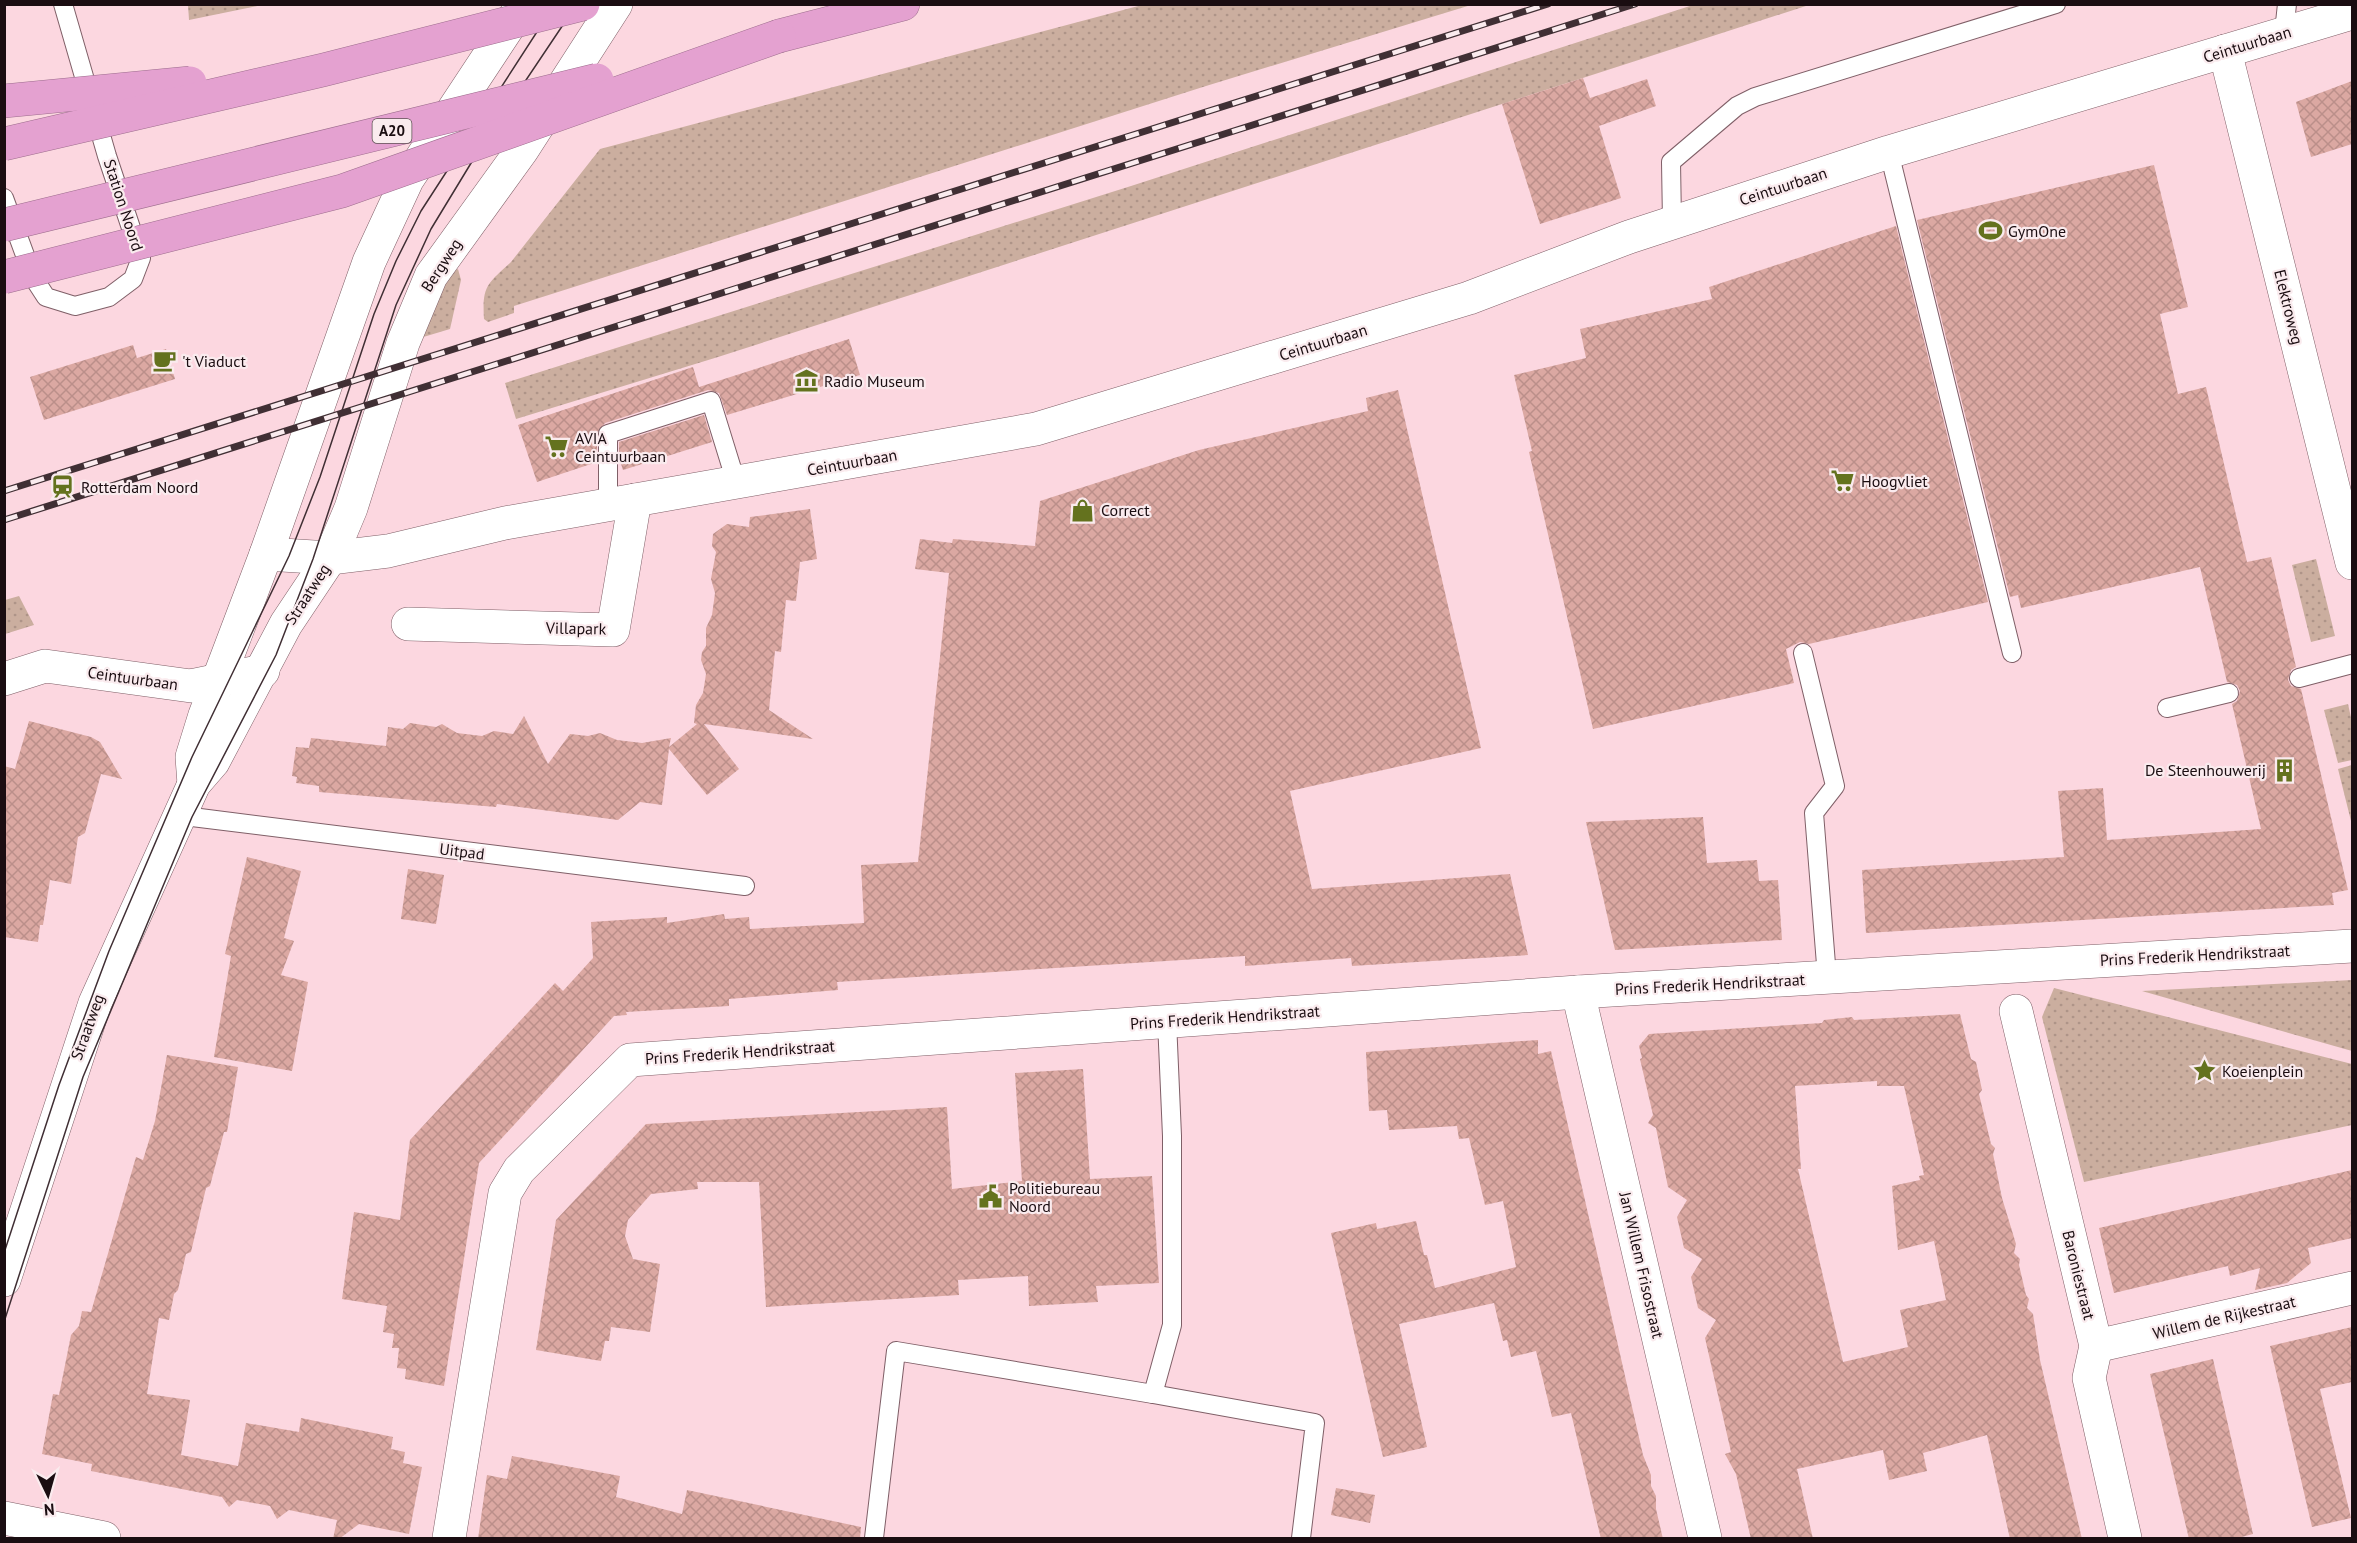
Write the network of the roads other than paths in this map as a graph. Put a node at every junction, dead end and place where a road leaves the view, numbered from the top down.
1 (63, 4) edge
2 (523, 4) edge
3 (583, 4) edge
4 (616, 4) edge
5 (903, 4) edge
6 (2056, 4) edge
7 (2352, 13) edge
8 (2286, 18) edge
9 (778, 36) junction
10 (2225, 51) junction
11 (323, 70) junction
12 (4, 101) edge
13 (4, 144) edge
14 (1889, 152) junction
15 (4, 198) edge
16 (1672, 222) junction
17 (4, 225) edge
18 (4, 277) edge
19 (736, 482) junction
20 (621, 502) junction
21 (266, 554) junction
22 (330, 558) junction
23 (2352, 562) edge
24 (408, 624) dead end
25 (1803, 653) dead end
26 (2012, 653) dead end
27 (2352, 664) edge
28 (263, 671) junction
29 (2299, 678) dead end
30 (4, 679) edge
31 (217, 682) junction
32 (2229, 693) dead end
33 (2167, 708) dead end
34 (187, 798) junction
35 (745, 886) dead end
36 (2352, 946) edge
37 (1827, 977) junction
38 (1578, 992) junction
39 (2016, 1011) dead end
40 (1167, 1021) junction
41 (4, 1280) edge
42 (2352, 1288) edge
43 (2096, 1346) junction
44 (1153, 1394) junction
45 (4, 1518) edge
46 (104, 1539) edge
47 (449, 1539) edge
48 (874, 1539) edge
49 (1300, 1539) edge
50 (1705, 1539) edge
51 (2125, 1539) edge

1 - 15 lane, Station Noord
2 - 21 street
3 - 11 highway, bridge
4 - 22 street, Bergweg
5 - 9 highway, A20
6 - 16 lane
7 - 8 street, Ceintuurbaan
8 - 10 street, Ceintuurbaan
9 - 17 highway, A20, bridge
9 - 18 highway, A20, bridge
10 - 14 street, Ceintuurbaan
10 - 23 street, Elektroweg
11 - 12 highway, bridge
11 - 13 highway, bridge
14 - 16 street, Ceintuurbaan
14 - 26 lane
16 - 19 street, Ceintuurbaan
19 - 20 street, Ceintuurbaan
19 - 20 lane
20 - 22 street, Ceintuurbaan
20 - 24 street, Villapark
21 - 22 street, Ceintuurbaan
21 - 31 street, Straatweg
22 - 28 street, Straatweg
25 - 37 lane
27 - 29 lane
28 - 31 street, Ceintuurbaan
28 - 34 street, Straatweg
30 - 31 street, Ceintuurbaan
31 - 34 street, Straatweg
32 - 33 lane
34 - 35 lane, Uitpad
34 - 41 street, Straatweg
36 - 37 street, Prins Frederik Hendrikstraat
37 - 38 street, Prins Frederik Hendrikstraat
38 - 40 street, Prins Frederik Hendrikstraat
38 - 50 street, Jan Willem Frisostraat
39 - 43 street, Baroniestraat
40 - 44 lane
40 - 47 street, Prins Frederik Hendrikstraat
42 - 43 street, Willem de Rijkestraat
43 - 51 street, Baroniestraat
44 - 48 lane
44 - 49 lane
45 - 46 street

